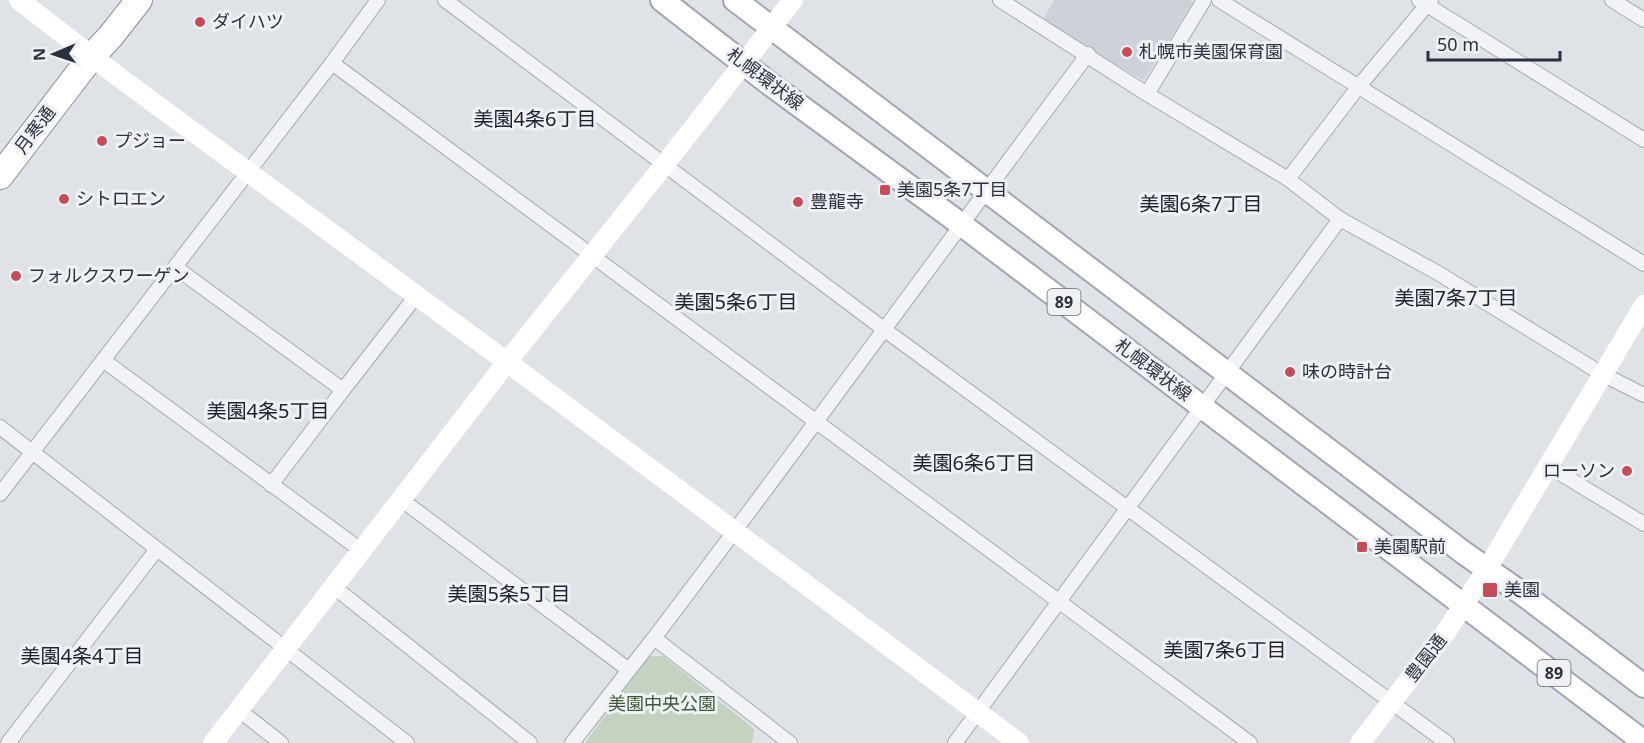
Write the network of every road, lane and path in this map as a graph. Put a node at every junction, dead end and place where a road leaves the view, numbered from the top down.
1 (19, 0) edge
2 (139, 0) edge
3 (378, 0) edge
4 (445, 0) edge
5 (662, 0) edge
6 (735, 0) edge
7 (793, 0) edge
8 (1000, 0) edge
9 (1204, 0) edge
10 (1219, 0) edge
11 (1612, 0) edge
12 (1426, 2) edge
13 (1644, 20) edge
14 (771, 27) junction
15 (1088, 54) junction
16 (92, 56) junction
17 (332, 63) junction
18 (743, 63) junction
19 (1359, 86) junction
20 (1147, 94) junction
21 (1644, 140) edge
22 (666, 164) junction
23 (249, 172) junction
24 (0, 176) edge
25 (1288, 179) junction
26 (986, 190) junction
27 (1340, 219) junction
28 (962, 225) junction
29 (592, 257) junction
30 (1644, 264) edge
31 (176, 267) junction
32 (416, 296) junction
33 (1644, 305) edge
34 (885, 330) junction
35 (103, 360) junction
36 (507, 362) junction
37 (1228, 373) junction
38 (1602, 374) junction
39 (343, 390) junction
40 (1644, 395) edge
41 (1203, 408) junction
42 (816, 422) junction
43 (0, 427) edge
44 (32, 452) junction
45 (1548, 466) junction
46 (271, 485) junction
47 (0, 494) edge
48 (402, 500) junction
49 (1128, 509) junction
50 (1644, 524) edge
51 (735, 532) junction
52 (157, 549) junction
53 (362, 551) junction
54 (1487, 569) junction
55 (334, 587) junction
56 (1058, 601) junction
57 (1464, 605) junction
58 (654, 638) junction
59 (286, 650) junction
60 (628, 670) junction
61 (1644, 686) edge
62 (1392, 702) junction
63 (239, 710) junction
64 (978, 711) junction
65 (771, 738) edge
66 (1644, 742) edge
67 (8, 743) edge
68 (213, 743) edge
69 (280, 743) edge
70 (407, 743) edge
71 (530, 743) edge
72 (572, 743) edge
73 (790, 743) edge
74 (955, 743) edge
75 (1018, 743) edge
76 (1250, 743) edge
77 (1360, 743) edge
78 (1447, 743) edge

1 - 16 street
2 - 16 highway, 月寒通
3 - 17 street
4 - 22 street
5 - 18 main road, 札幌環状線 / 89
6 - 14 main road, 89
7 - 14 street
8 - 15 street
9 - 20 street
10 - 19 street
11 - 13 street
12 - 19 street
12 - 21 street
14 - 18 street
14 - 26 main road, 89
15 - 20 street
15 - 26 street
16 - 23 street
16 - 24 highway, 月寒通
17 - 23 street
17 - 29 street
18 - 22 street
18 - 28 main road, 札幌環状線 / 89
19 - 25 street
19 - 30 street
20 - 25 street
22 - 29 street
22 - 34 street
23 - 31 street
23 - 32 street
25 - 27 street
26 - 28 street
26 - 37 main road, 89
27 - 37 street
27 - 38 street
28 - 34 street
28 - 41 main road, 札幌環状線 / 89
29 - 36 street
29 - 42 street
31 - 35 street
31 - 39 street
32 - 36 street
32 - 39 street
33 - 38 street, 豊園通
34 - 42 street
34 - 49 street
35 - 44 street
35 - 46 street
36 - 48 street
36 - 51 street
37 - 41 street
37 - 54 main road, 89
38 - 40 street
38 - 45 street, 豊園通
39 - 46 street
41 - 49 street
41 - 57 main road, 札幌環状線 / 89
42 - 51 street
42 - 56 street
43 - 44 street
44 - 47 street
44 - 52 street
45 - 50 street
45 - 54 street, 豊園通
46 - 53 street
48 - 53 street
48 - 60 street
49 - 56 street
49 - 62 street
51 - 58 street
51 - 64 street
52 - 59 street
52 - 67 street
53 - 55 street
54 - 57 street, 豊園通
54 - 61 main road, 89
55 - 59 street
55 - 71 street
56 - 64 street
56 - 76 street
57 - 62 street, 豊園通
57 - 66 main road, 札幌環状線 / 89
58 - 60 street
58 - 65 street
59 - 63 street
59 - 70 street
60 - 72 street
62 - 77 street, 豊園通
62 - 78 street
63 - 68 street
63 - 69 street
64 - 74 street
64 - 75 street
65 - 73 street

